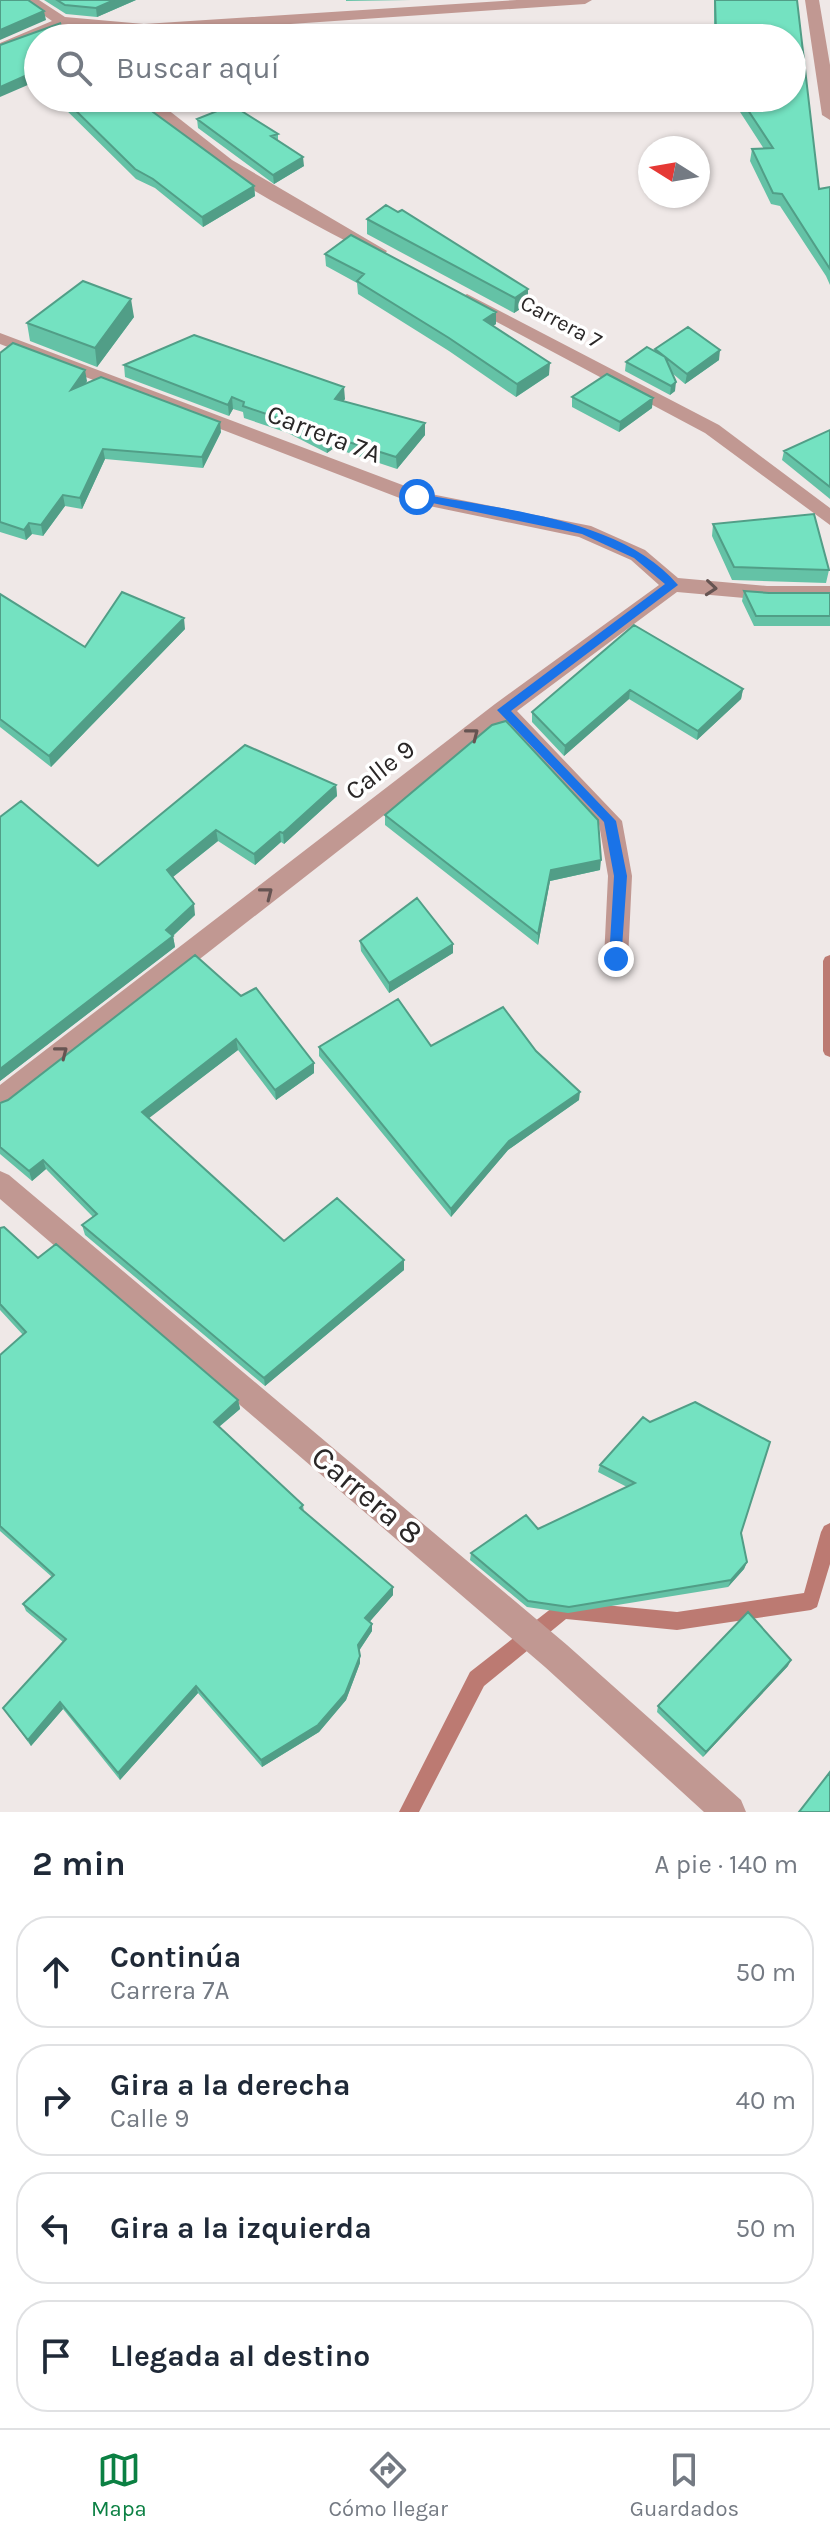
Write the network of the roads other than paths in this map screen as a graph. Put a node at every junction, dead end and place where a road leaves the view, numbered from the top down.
1 (29, 0) edge
2 (585, 0) edge
3 (812, 0) edge
4 (66, 21) junction
5 (59, 24) edge
6 (69, 24) edge
7 (95, 24) edge
8 (220, 24) edge
9 (24, 38) edge
10 (0, 48) edge
11 (158, 112) edge
12 (830, 115) edge
13 (399, 263) edge
14 (454, 292) edge
15 (0, 338) edge
16 (830, 518) edge
17 (673, 585) junction
18 (830, 593) edge
19 (503, 710) junction
20 (616, 959) dead end
21 (0, 1100) edge
22 (0, 1183) edge
23 (729, 1812) edge

1 - 4 street
2 - 8 street
3 - 12 street
4 - 5 street
4 - 6 street
4 - 7 street
9 - 10 street
11 - 13 street
14 - 16 street, Carrera 7
15 - 17 street, Carrera 7A
17 -> 18 street
17 - 19 street, Calle 9
19 - 20 street
21 -> 19 street, Calle 9
22 - 23 street, Carrera 8

